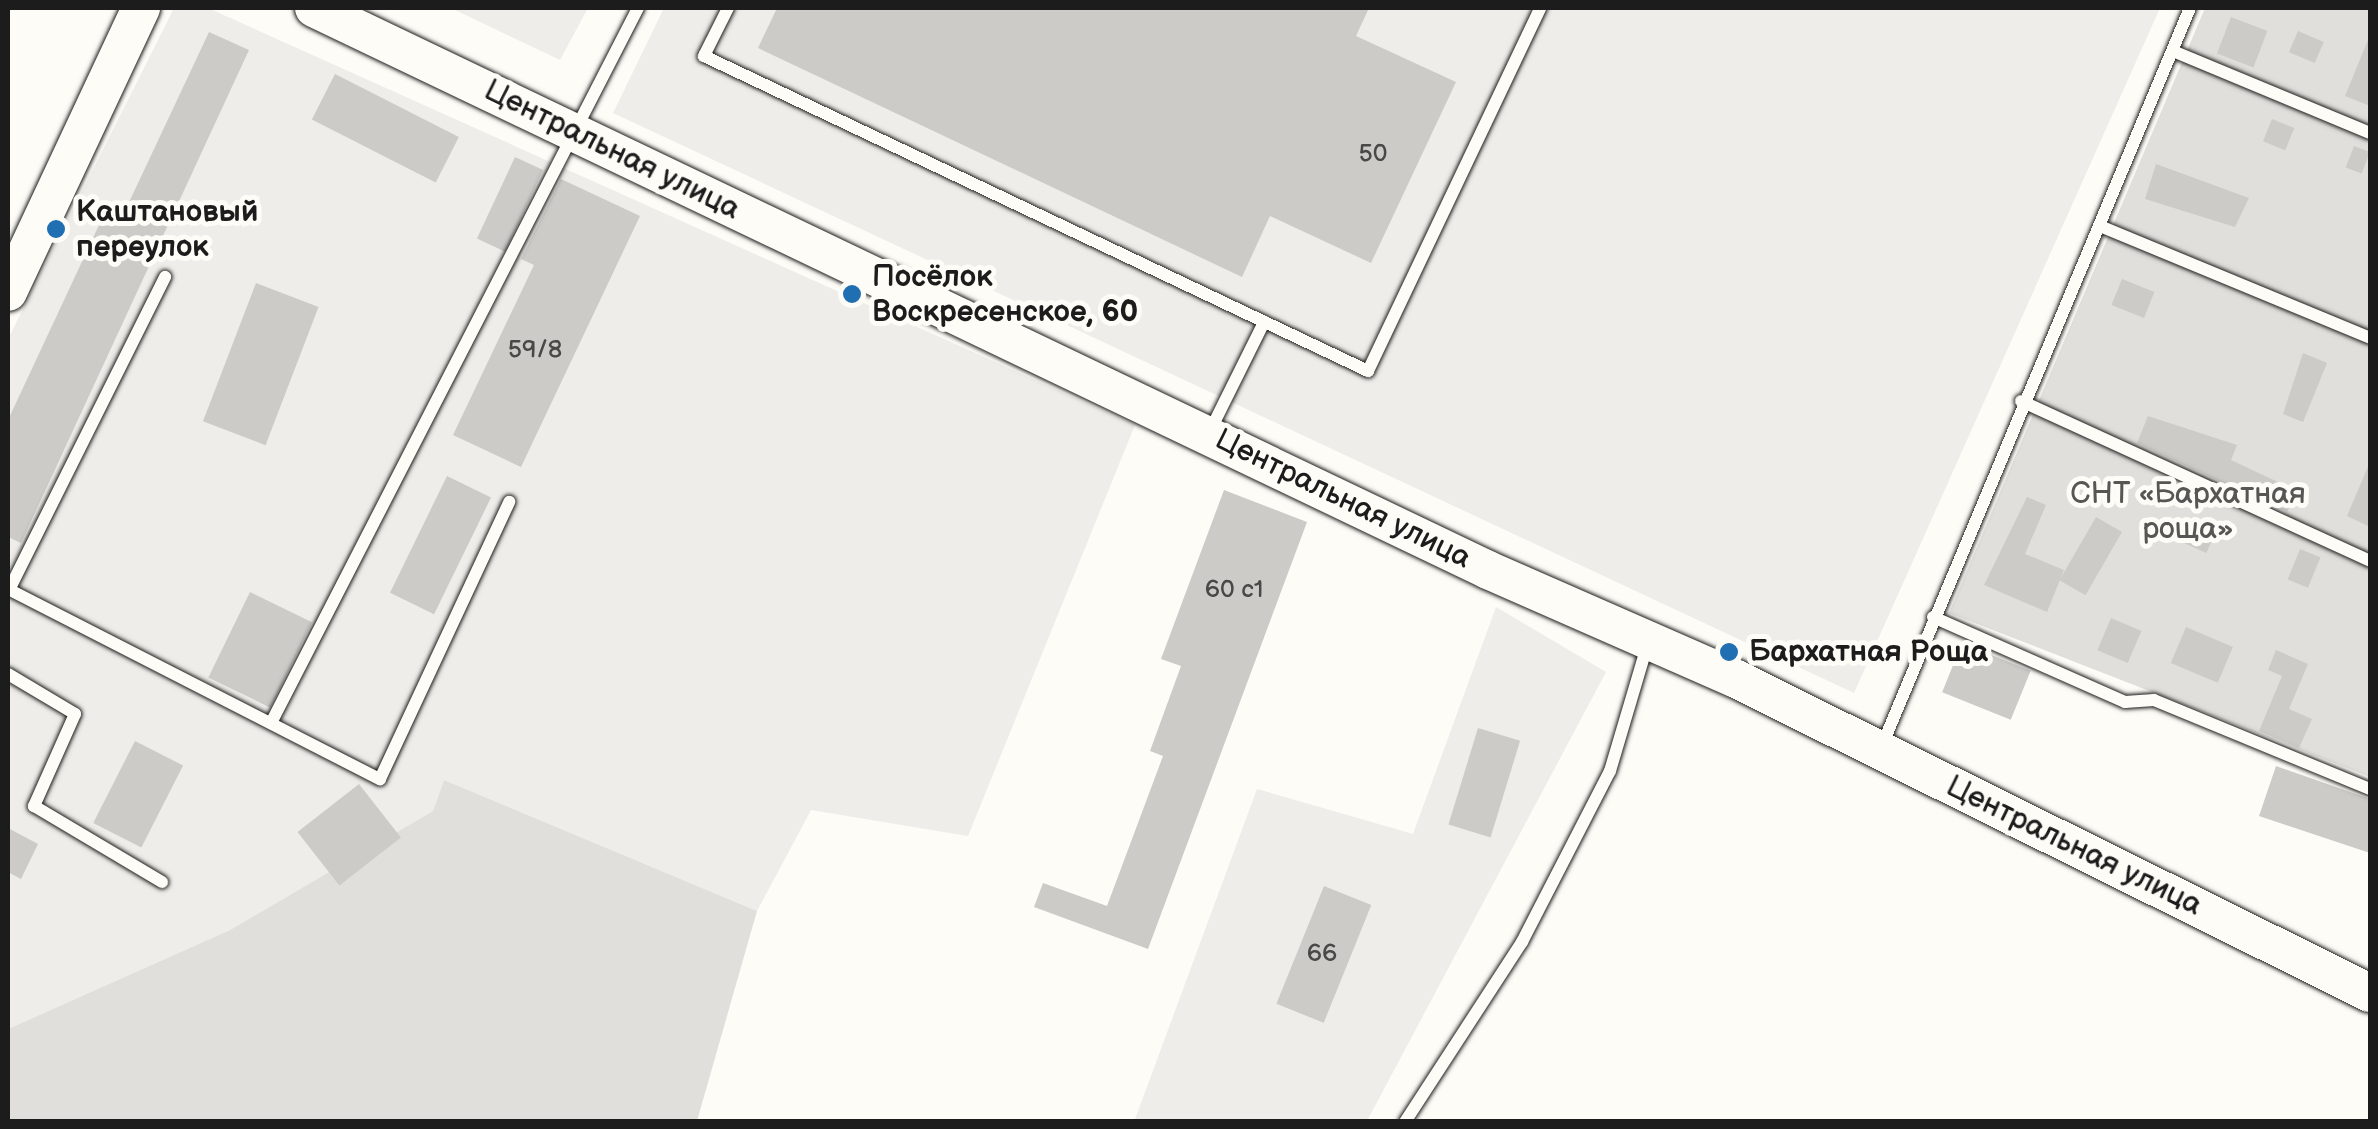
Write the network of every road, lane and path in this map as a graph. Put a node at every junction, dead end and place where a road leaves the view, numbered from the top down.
1 (141, 8) edge
2 (314, 8) edge
3 (638, 8) edge
4 (728, 8) edge
5 (1540, 8) edge
6 (2190, 8) edge
7 (2173, 51) junction
8 (2370, 132) edge
9 (577, 135) junction
10 (2100, 226) junction
11 (165, 276) dead end
12 (8, 292) edge
13 (1264, 322) junction
14 (2370, 338) edge
15 (2021, 402) junction
16 (1209, 433) junction
17 (509, 502) dead end
18 (2370, 561) edge
19 (8, 590) edge
20 (1933, 617) junction
21 (1649, 641) junction
22 (8, 674) edge
23 (271, 723) junction
24 (1880, 750) junction
25 (2370, 789) edge
26 (162, 882) dead end
27 (2370, 993) edge
28 (1405, 1122) edge

1 - 12 main road
2 - 9 main road, Центральная улица
3 - 9 lane
4 - 13 lane
5 - 13 lane
6 - 7 lane
7 - 8 lane
7 - 10 lane
9 - 16 main road, Центральная улица
9 - 23 lane
10 - 14 lane
10 - 15 lane
11 - 19 lane
13 - 16 lane
15 - 18 lane
15 - 20 lane
16 - 21 main road, Центральная улица
17 - 23 lane
19 - 23 lane
20 - 24 lane
20 - 25 lane
21 - 24 main road, Центральная улица
21 - 28 lane
22 - 26 lane
24 - 27 main road, Центральная улица

